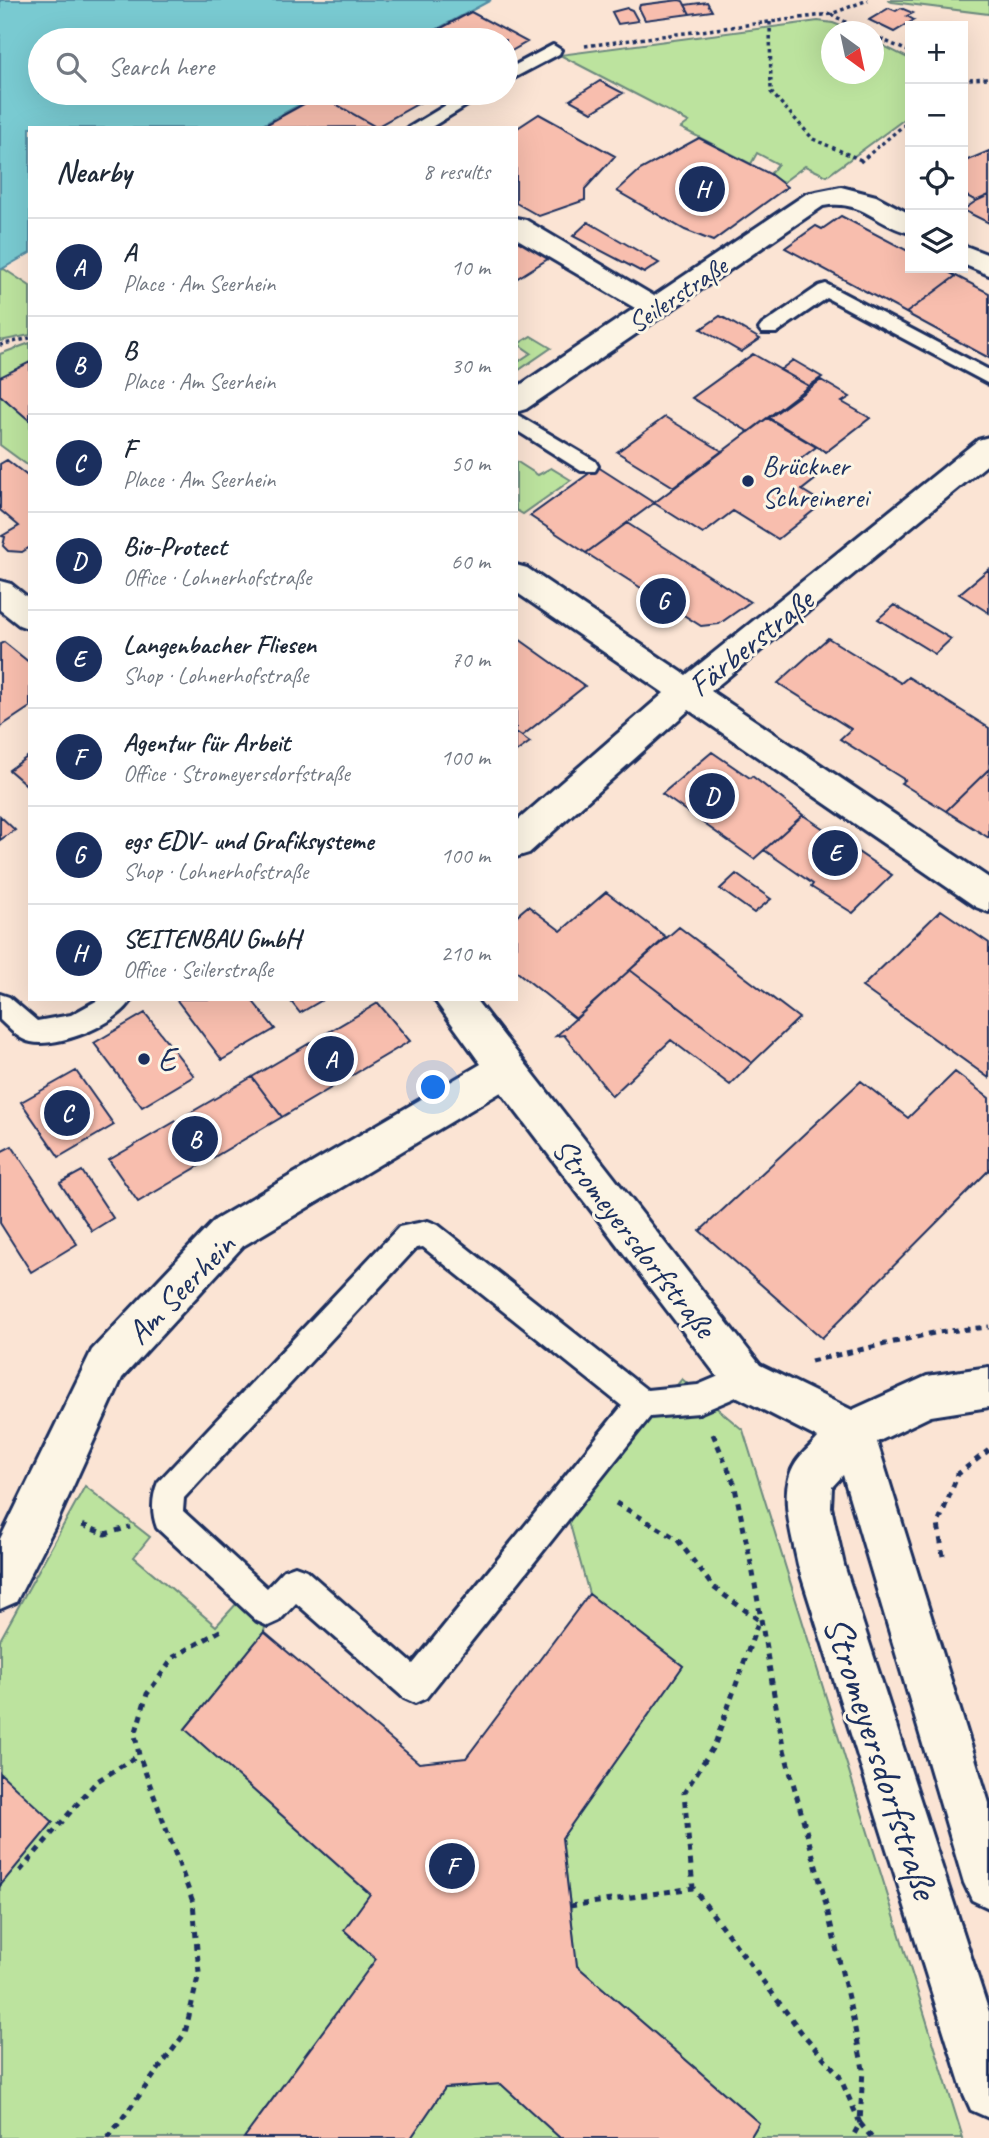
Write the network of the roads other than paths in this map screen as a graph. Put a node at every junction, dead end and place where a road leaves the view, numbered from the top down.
1 (553, 50) road end
2 (518, 70) edge
3 (457, 105) edge
4 (420, 126) edge
5 (905, 222) edge
6 (518, 227) edge
7 (968, 256) edge
8 (989, 267) edge
9 (655, 308) junction
10 (769, 329) dead end
11 (989, 378) edge
12 (518, 401) edge
13 (518, 422) edge
14 (989, 447) edge
15 (588, 466) dead end
16 (518, 577) edge
17 (0, 592) edge
18 (28, 615) edge
19 (689, 691) junction
20 (518, 841) edge
21 (989, 897) edge
22 (116, 1001) edge
23 (455, 1001) edge
24 (0, 1005) edge
25 (506, 1069) junction
26 (745, 1379) junction
27 (989, 1387) edge
28 (642, 1404) junction
29 (852, 1432) junction
30 (168, 1517) joint
31 (0, 1586) edge
32 (989, 1883) edge
33 (989, 2092) edge

1 - 2 lane
3 - 4 lane
5 - 9 street, Seilerstraße
6 - 9 street
7 - 8 street
9 - 12 street, Seilerstraße
10 - 11 lane
13 - 15 lane
14 - 19 street, Färberstraße
16 - 19 street
17 - 18 street
19 - 20 street, Färberstraße
19 - 21 street
22 - 24 lane
23 - 25 street, Stromeyersdorfstraße
25 - 26 street, Stromeyersdorfstraße
25 - 31 street, Am Seerhein
26 - 28 lane
26 - 29 street, Stromeyersdorfstraße
27 - 29 street
28 - 30 lane
28 - 30 lane
29 - 32 street, Stromeyersdorfstraße
29 - 33 street, Stromeyersdorfstraße

